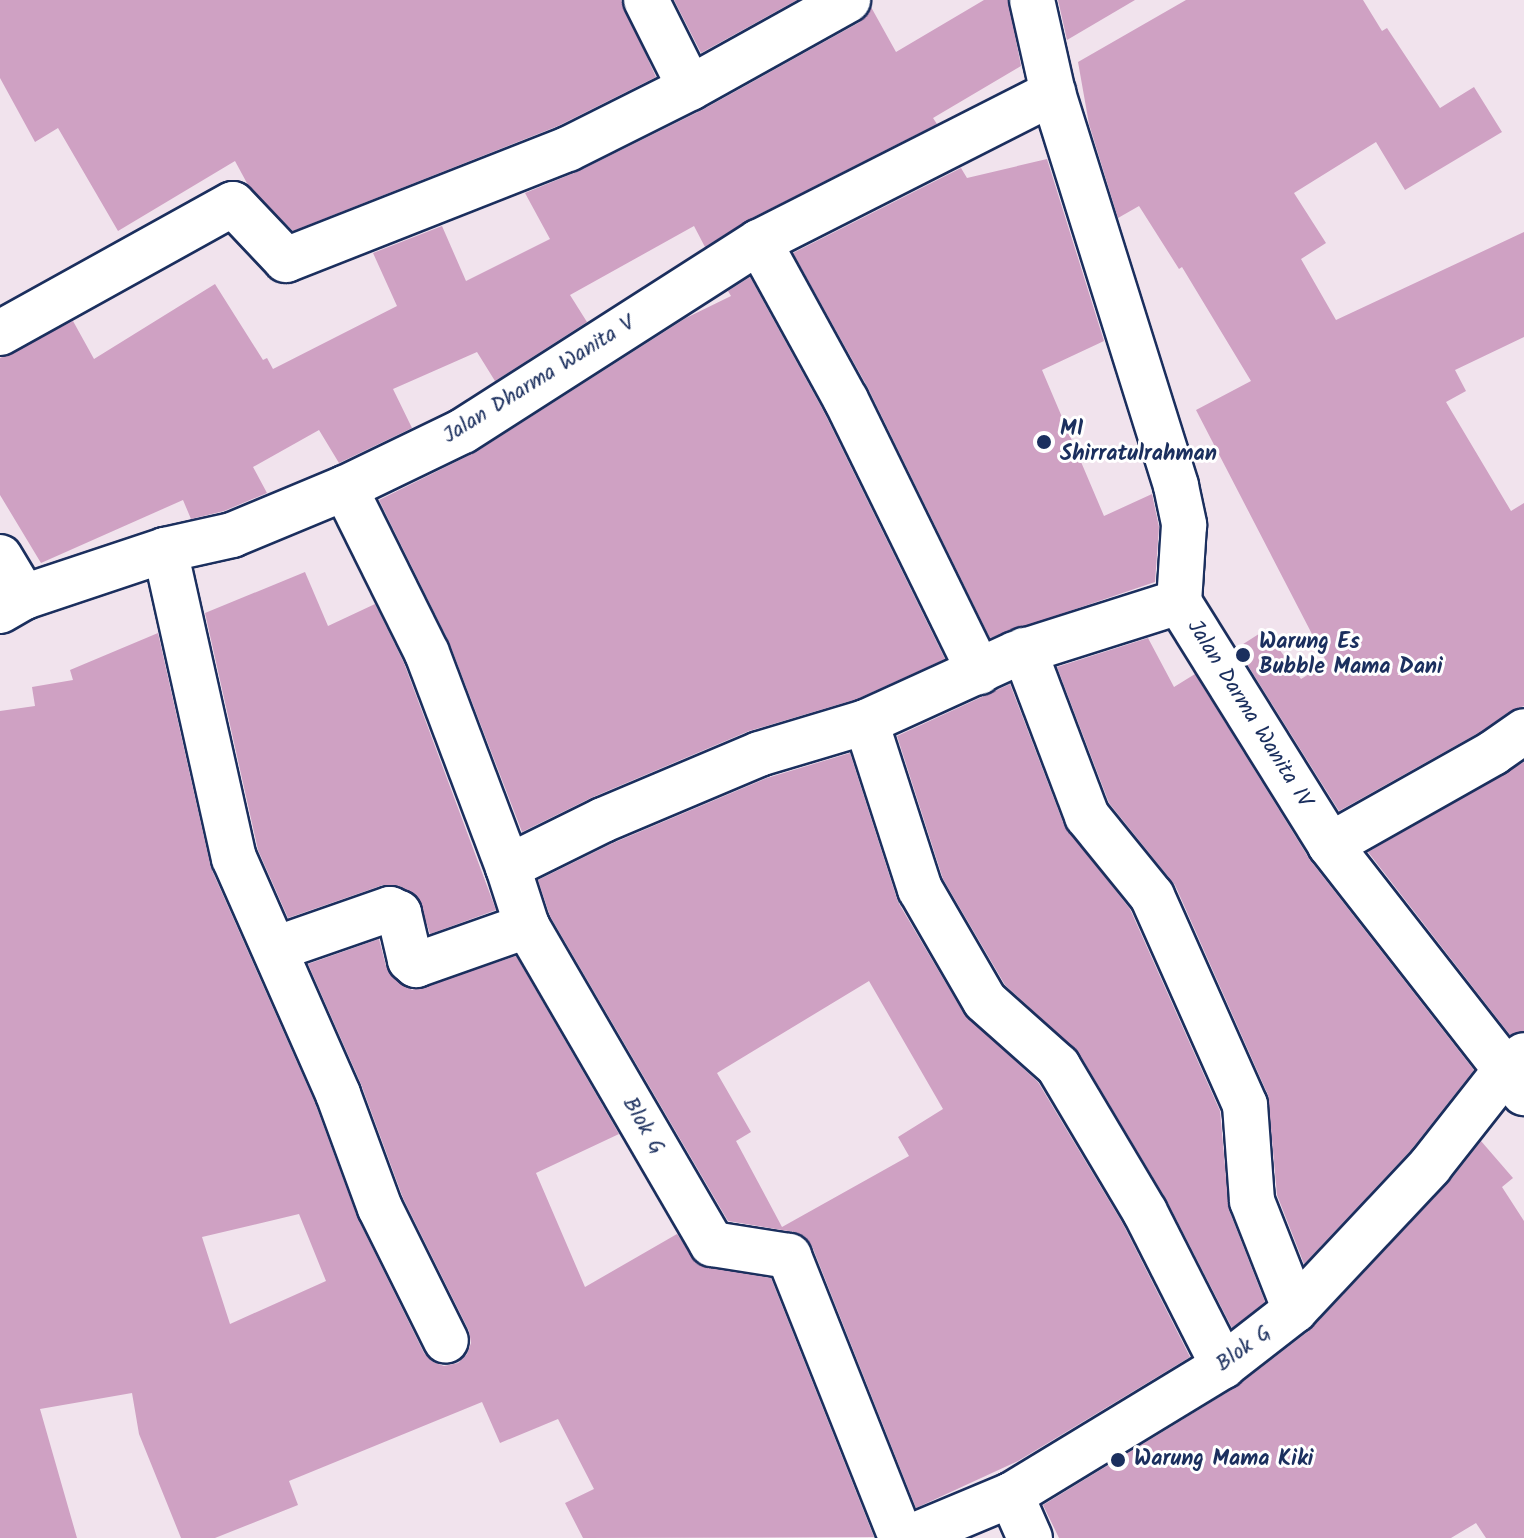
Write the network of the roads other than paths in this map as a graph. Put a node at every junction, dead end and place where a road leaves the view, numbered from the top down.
1 (646, 0) edge
2 (848, 0) edge
3 (1032, 0) edge
4 (690, 88) junction
5 (1053, 93) junction
6 (759, 242) junction
7 (0, 333) edge
8 (345, 488) junction
9 (165, 550) junction
10 (0, 557) edge
11 (1179, 602) junction
12 (12, 604) edge
13 (1024, 650) junction
14 (979, 672) junction
15 (866, 722) junction
16 (1524, 731) edge
17 (1330, 845) junction
18 (508, 867) junction
19 (527, 926) junction
20 (275, 949) junction
21 (1518, 1072) edge
22 (1295, 1310) junction
23 (446, 1341) dead end
24 (1223, 1366) junction
25 (1011, 1495) junction
26 (901, 1538) edge
27 (908, 1538) edge
28 (1030, 1538) edge

1 - 4 street
2 - 4 street
3 - 5 street, Jalan Darma Wanita IV
4 - 7 street
5 - 6 street, Jalan Dharma Wanita V
5 - 11 street, Jalan Darma Wanita IV
6 - 8 street, Jalan Dharma Wanita V
6 - 14 street
8 - 9 street, Jalan Dharma Wanita V
8 - 18 street
9 - 12 street, Jalan Dharma Wanita V
9 - 20 street
10 - 12 street
11 - 13 street
11 - 17 street, Jalan Darma Wanita IV
13 - 14 street
13 - 22 street
14 - 15 street
15 - 18 street
15 - 24 street
16 - 17 street
17 - 21 street, Jalan Darma Wanita IV
18 - 19 street
19 - 20 street
19 - 26 street, Blok G
20 - 23 street
21 - 22 street, Blok G
22 - 24 street, Blok G
24 - 25 street, Blok G
25 - 27 street, Blok G
25 - 28 street

